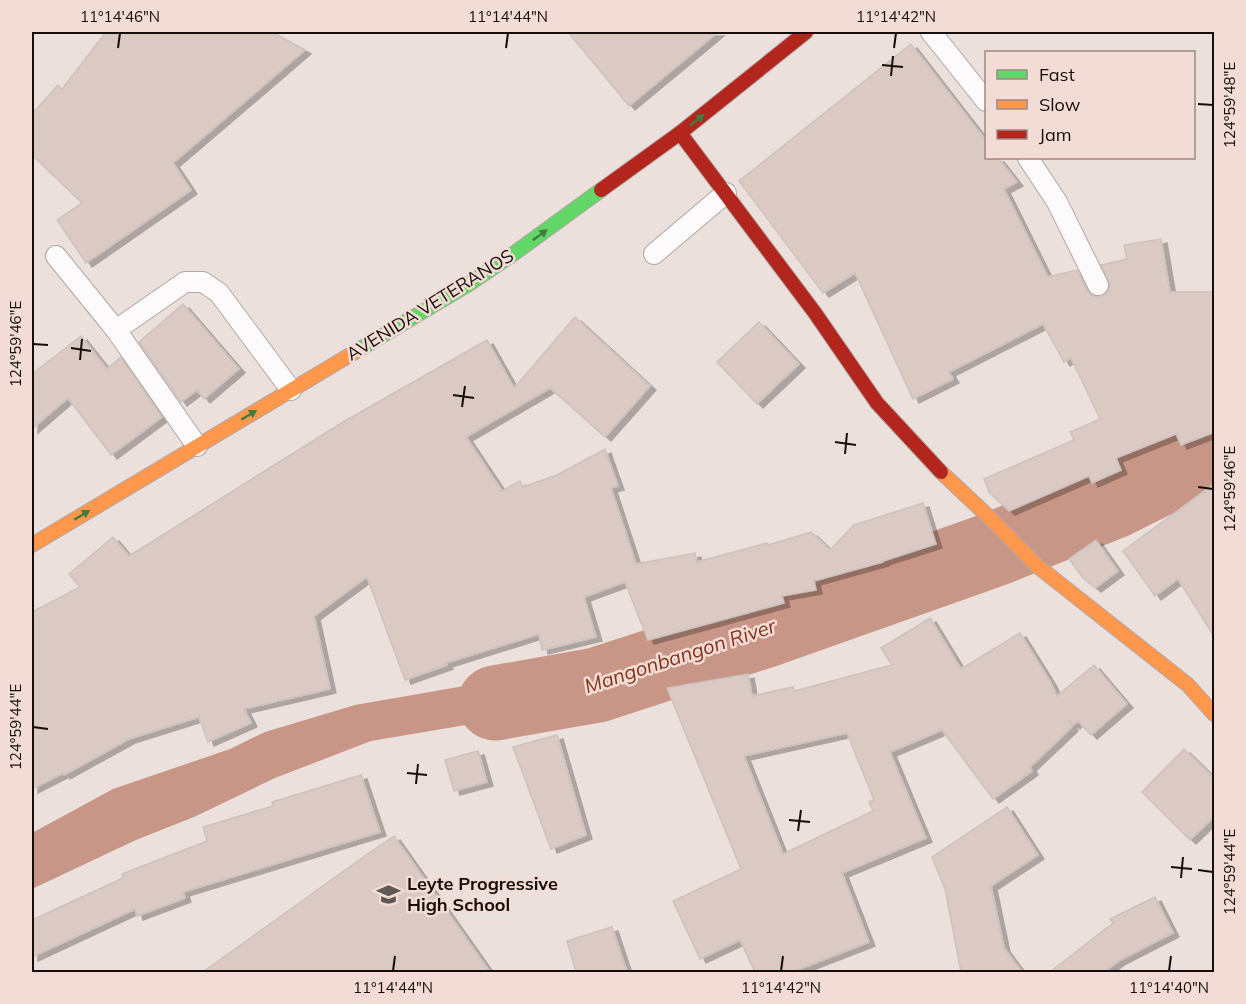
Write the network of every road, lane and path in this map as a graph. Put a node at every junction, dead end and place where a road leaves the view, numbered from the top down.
1 (806, 32) edge
2 (931, 32) edge
3 (985, 99) edge
4 (680, 134) junction
5 (1029, 159) edge
6 (726, 193) junction
7 (654, 254) dead end
8 (56, 256) dead end
9 (1098, 285) dead end
10 (116, 330) junction
11 (291, 390) junction
12 (197, 446) junction
13 (32, 545) edge
14 (1215, 714) edge

4 -> 1 main road, AVENIDA VETERANOS
2 - 3 lane
4 - 6 main road
11 -> 4 main road, AVENIDA VETERANOS
5 - 9 lane
6 - 7 lane
6 - 14 main road
8 - 10 lane
10 - 11 lane
10 - 12 lane
12 -> 11 main road, AVENIDA VETERANOS
13 -> 12 main road, AVENIDA VETERANOS

